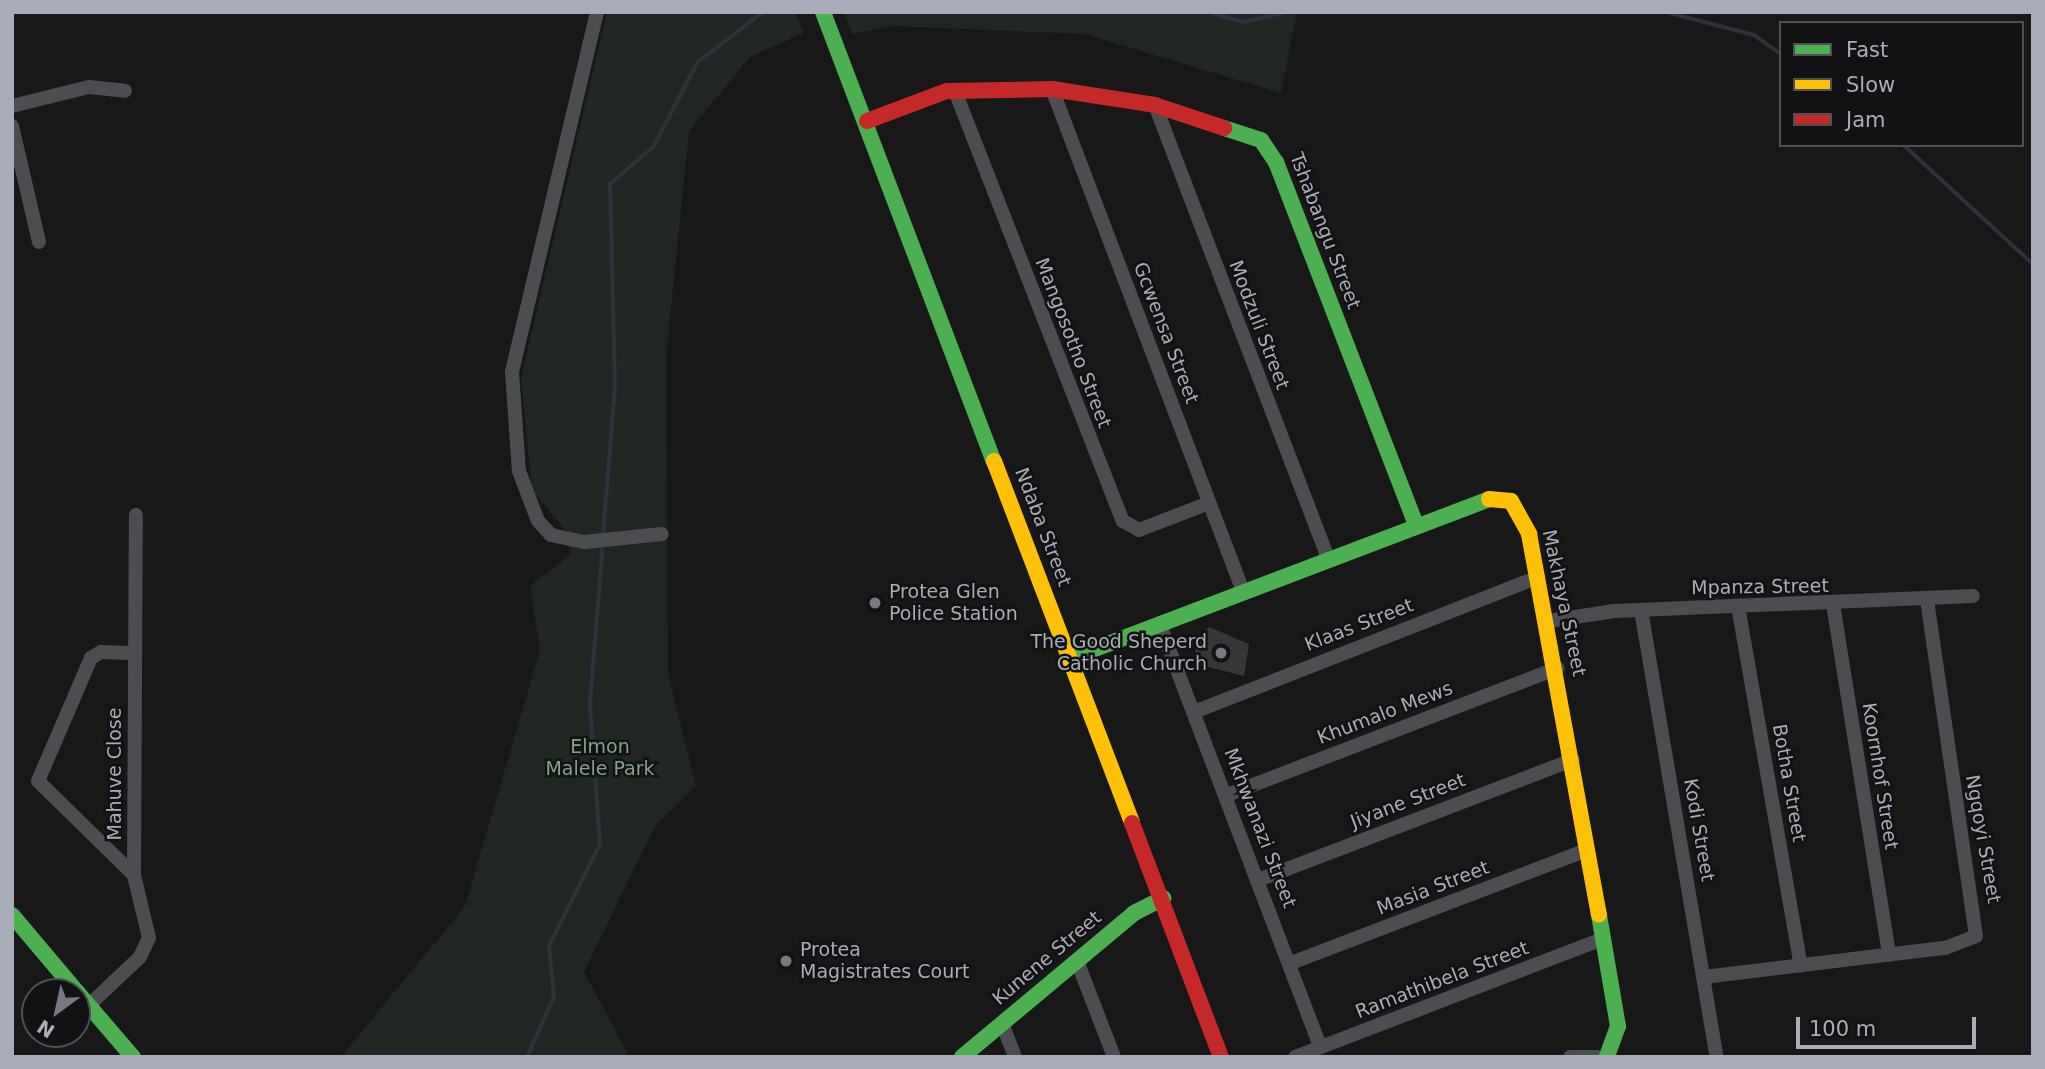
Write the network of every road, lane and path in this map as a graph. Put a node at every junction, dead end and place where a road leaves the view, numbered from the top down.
1 (597, 12) edge
2 (823, 12) edge
3 (1052, 89) junction
4 (955, 90) junction
5 (125, 91) dead end
6 (1155, 105) junction
7 (12, 106) edge
8 (867, 121) junction
9 (12, 126) edge
10 (39, 242) dead end
11 (1209, 503) junction
12 (136, 515) dead end
13 (1416, 524) junction
14 (662, 534) dead end
15 (1328, 559) junction
16 (1539, 577) junction
17 (1243, 591) junction
18 (1973, 596) dead end
19 (1927, 600) junction
20 (1833, 604) junction
21 (1738, 606) junction
22 (1641, 610) junction
23 (1549, 621) junction
24 (1160, 625) junction
25 (135, 653) junction
26 (1070, 658) junction
27 (1557, 668) junction
28 (1194, 712) junction
29 (1573, 760) junction
30 (1227, 795) junction
31 (1587, 850) junction
32 (134, 876) junction
33 (1258, 880) junction
34 (1163, 898) junction
35 (12, 915) edge
36 (1603, 939) junction
37 (1889, 955) junction
38 (1077, 961) junction
39 (1291, 962) junction
40 (1801, 966) junction
41 (1704, 977) junction
42 (65, 978) edge
43 (91, 1003) edge
44 (91, 1009) edge
45 (1002, 1023) junction
46 (1320, 1047) junction
47 (133, 1057) edge
48 (962, 1057) edge
49 (1015, 1057) edge
50 (1114, 1057) edge
51 (1221, 1057) edge
52 (1295, 1057) edge
53 (1570, 1057) edge
54 (1597, 1057) edge
55 (1607, 1057) edge
56 (1717, 1057) edge

1 - 14 street
2 - 8 street, Ndaba Street
3 - 4 street, Tshabangu Street
3 - 6 street, Tshabangu Street
3 - 11 street, Gcwensa Street
4 - 8 street, Tshabangu Street
4 - 11 street, Mangosotho Street
5 - 7 street
6 - 13 street, Tshabangu Street
6 - 15 street, Modzuli Street
8 - 26 street, Ndaba Street
9 - 10 street
11 - 17 street, Gcwensa Street
12 - 25 street, Mahuve Close
13 - 15 street, Makhaya Street
13 - 16 street, Makhaya Street
15 - 17 street, Makhaya Street
16 - 23 street, Makhaya Street
16 - 28 street, Klaas Street
17 - 24 street, Makhaya Street
18 - 19 street, Mpanza Street
19 - 20 street, Mpanza Street
19 - 37 street, Ngqoyi Street
20 - 21 street, Mpanza Street
20 - 37 street, Koornhof Street
21 - 22 street, Mpanza Street
21 - 40 street, Botha Street
22 - 23 street, Mpanza Street
22 - 41 street, Kodi Street
23 - 27 street, Makhaya Street
24 - 26 street, Makhaya Street
24 - 28 street, Mkhwanazi Street
25 - 32 street, Mahuve Close
25 - 32 street
26 - 34 street, Ndaba Street
27 - 29 street, Makhaya Street
27 - 30 street, Khumalo Mews
28 - 30 street, Mkhwanazi Street
29 - 31 street, Makhaya Street
29 - 33 street, Jiyane Street
30 - 33 street, Mkhwanazi Street
31 - 36 street, Makhaya Street
31 - 39 street, Masia Street
32 - 43 street, Mahuve Close
33 - 39 street, Mkhwanazi Street
34 - 38 street, Kunene Street
34 - 51 street, Ndaba Street
35 - 42 street
36 - 46 street, Ramathibela Street
36 - 55 street, Makhaya Street
37 - 40 street, Ngqoyi Street
38 - 45 street, Kunene Street
38 - 50 street
39 - 46 street, Mkhwanazi Street
40 - 41 street, Ngqoyi Street
41 - 56 street, Kodi Street
44 - 47 street
45 - 48 street, Kunene Street
45 - 49 street
46 - 52 street, Ramathibela Street
53 - 54 street

